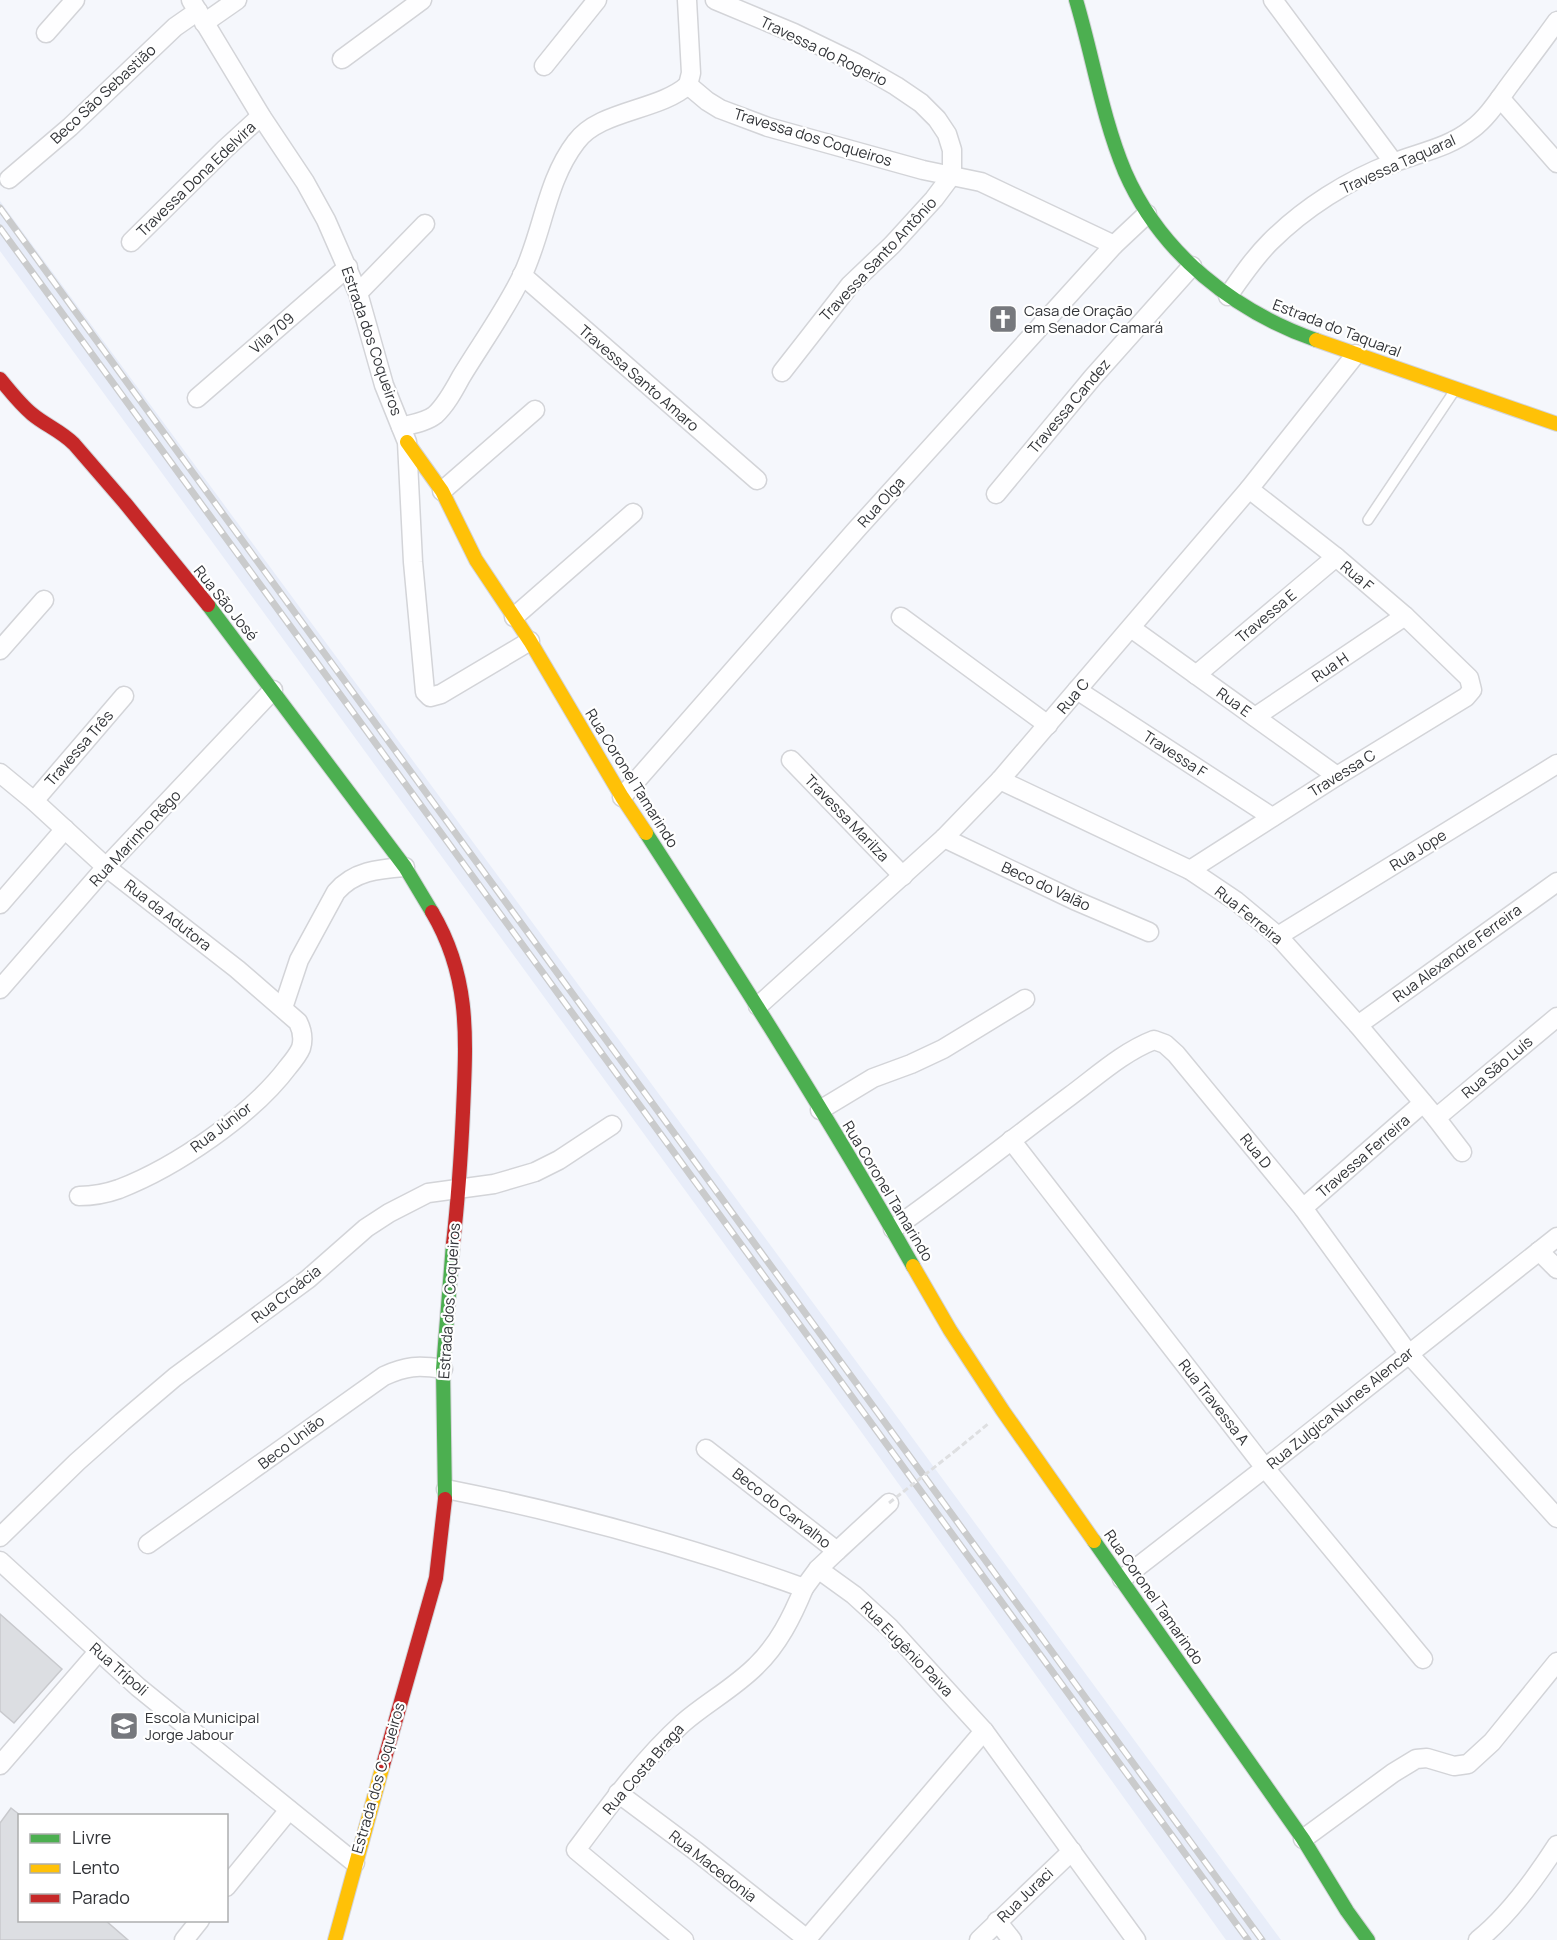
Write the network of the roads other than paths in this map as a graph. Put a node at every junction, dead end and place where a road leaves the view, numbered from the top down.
1 (75, 0) edge
2 (237, 0) edge
3 (422, 0) edge
4 (597, 0) edge
5 (687, 0) edge
6 (715, 0) edge
7 (1076, 0) edge
8 (1273, 0) edge
9 (197, 11) edge
10 (1557, 21) edge
11 (46, 33) dead end
12 (342, 59) dead end
13 (544, 66) dead end
14 (688, 86) junction
15 (1500, 98) junction
16 (261, 116) junction
17 (0, 162) edge
18 (1394, 163) junction
19 (1557, 163) edge
20 (952, 175) junction
21 (1147, 214) junction
22 (425, 224) dead end
23 (131, 242) dead end
24 (1114, 245) junction
25 (1192, 266) junction
26 (348, 267) junction
27 (522, 275) junction
28 (358, 293) junction
29 (1228, 296) junction
30 (1356, 354) junction
31 (782, 372) dead end
32 (0, 379) edge
33 (1456, 389) junction
34 (196, 398) dead end
35 (535, 410) dead end
36 (1557, 424) edge
37 (404, 434) junction
38 (757, 480) dead end
39 (1249, 489) junction
40 (442, 491) junction
41 (996, 494) dead end
42 (633, 513) dead end
43 (1368, 520) dead end
44 (1335, 557) junction
45 (44, 600) dead end
46 (1405, 616) junction
47 (514, 617) junction
48 (901, 617) dead end
49 (1131, 628) junction
50 (530, 641) junction
51 (0, 650) edge
52 (1460, 669) joint
53 (1196, 675) junction
54 (273, 690) junction
55 (1077, 690) junction
56 (124, 696) dead end
57 (1255, 717) junction
58 (1048, 725) junction
59 (791, 760) dead end
60 (1557, 764) edge
61 (0, 773) edge
62 (1337, 776) junction
63 (1000, 780) junction
64 (622, 797) junction
65 (33, 801) junction
66 (1272, 817) junction
67 (65, 829) junction
68 (944, 838) junction
69 (106, 867) junction
70 (405, 867) junction
71 (1190, 870) junction
72 (903, 876) junction
73 (1557, 882) edge
74 (0, 904) edge
75 (1149, 932) dead end
76 (1278, 936) junction
77 (0, 989) edge
78 (1025, 999) dead end
79 (758, 1005) junction
80 (283, 1008) junction
81 (1557, 1017) edge
82 (1358, 1025) junction
83 (1423, 1103) junction
84 (819, 1110) junction
85 (1436, 1118) junction
86 (612, 1125) dead end
87 (1011, 1140) junction
88 (1462, 1152) dead end
89 (459, 1189) junction
90 (79, 1196) dead end
91 (1302, 1208) junction
92 (893, 1229) junction
93 (1557, 1236) edge
94 (1539, 1251) junction
95 (1557, 1269) edge
96 (1408, 1353) junction
97 (442, 1369) junction
98 (706, 1449) dead end
99 (1265, 1468) junction
100 (446, 1489) junction
101 (889, 1503) road end
102 (1557, 1518) edge
103 (0, 1537) edge
104 (148, 1544) dead end
105 (837, 1551) junction
106 (0, 1561) edge
107 (818, 1569) junction
108 (1122, 1579) junction
109 (804, 1588) junction
110 (98, 1652) junction
111 (1423, 1659) dead end
112 (1557, 1662) edge
113 (984, 1731) junction
114 (0, 1765) edge
115 (618, 1793) junction
116 (289, 1810) junction
117 (1303, 1839) junction
118 (1557, 1845) edge
119 (1072, 1851) junction
120 (355, 1863) junction
121 (228, 1885) edge
122 (198, 1922) edge
123 (997, 1922) junction
124 (806, 1939) edge
125 (184, 1940) edge
126 (335, 1940) edge
127 (684, 1940) edge
128 (979, 1940) edge
129 (1012, 1940) edge
130 (1136, 1940) edge
131 (1368, 1940) edge
132 (1478, 1940) edge

1 - 11 street
2 - 9 street
3 - 12 street
4 - 13 street
5 - 14 street
6 - 20 street, Travessa do Rogerio
7 - 21 street, Estrada do Taquaral
8 - 18 street
9 - 16 street, Estrada dos Coqueiros
9 - 17 street, Beco São Sebastião
10 - 15 street, Travessa Taquaral
14 - 20 street, Travessa dos Coqueiros
14 - 27 street
15 - 18 street, Travessa Taquaral
15 - 19 street
16 - 23 street, Travessa Dona Edelvira
16 - 26 street, Estrada dos Coqueiros
18 - 29 street, Travessa Taquaral
20 - 24 street, Travessa dos Coqueiros
20 - 31 street, Travessa Santo Antônio
21 - 24 street, Rua Olga
21 - 25 street, Estrada do Taquaral
22 - 28 street
24 - 64 street, Rua Olga
25 - 29 street, Estrada do Taquaral
25 - 41 street, Travessa Candez
26 - 28 street, Estrada dos Coqueiros
26 - 34 street, Vila 709
27 - 37 street
27 - 38 street, Travessa Santo Amaro
28 - 37 street, Estrada dos Coqueiros
29 - 30 street, Estrada do Taquaral
30 - 33 street, Estrada do Taquaral
30 - 39 street, Rua C
32 - 54 street, Rua São José
33 - 36 street, Estrada do Taquaral
33 - 43 lane
35 - 40 street
37 - 40 street, Rua Coronel Tamarindo
37 - 50 street, Estrada dos Coqueiros
39 - 44 street, Rua F
39 - 49 street, Rua C
40 - 47 street, Rua Coronel Tamarindo
42 - 47 street
44 - 46 street, Rua F
44 - 53 street, Travessa E
45 - 51 street
46 - 52 street, Rua F
46 - 57 street, Rua H
47 - 50 street, Rua Coronel Tamarindo
48 - 58 street
49 - 53 street, Rua E
49 - 55 street, Rua C
50 - 64 street, Rua Coronel Tamarindo
52 - 62 street, Travessa C
53 - 57 street, Rua E
54 - 69 street, Rua Marinho Rêgo
54 - 70 street, Rua São José
55 - 58 street, Rua C
55 - 66 street, Travessa F
56 - 65 street, Travessa Três
57 - 62 street, Rua E
58 - 63 street, Rua C
59 - 72 street, Travessa Marilza
60 - 76 street, Rua Jope
61 - 65 street, Rua da Adutora
62 - 66 street, Travessa C
63 - 68 street, Rua C
63 - 71 street, Rua Ferreira
64 - 79 street, Rua Coronel Tamarindo
65 - 67 street, Rua da Adutora
66 - 71 street, Travessa C
67 - 69 street, Rua da Adutora
67 - 74 street
68 - 72 street, Rua C
68 - 75 street, Beco do Valão
69 - 77 street, Rua Marinho Rêgo
69 - 80 street, Rua da Adutora
70 - 80 street
70 - 89 street, Estrada dos Coqueiros
71 - 76 street, Rua Ferreira
72 - 79 street, Rua C
73 - 82 street, Rua Alexandre Ferreira
76 - 82 street, Rua Ferreira
78 - 84 street
79 - 84 street, Rua Coronel Tamarindo
80 - 90 street, Rua Júnior
81 - 85 street, Rua São Luís
82 - 83 street, Rua Ferreira
83 - 85 street, Rua Ferreira
83 - 91 street, Travessa Ferreira
84 - 92 street, Rua Coronel Tamarindo
85 - 88 street, Rua Ferreira
86 - 89 street, Rua Croácia
87 - 91 street, Rua D
87 - 92 street, Rua D
87 - 99 street, Rua Travessa A
89 - 97 street, Estrada dos Coqueiros
89 - 103 street, Rua Croácia
91 - 96 street, Rua D
92 - 108 street, Rua Coronel Tamarindo
93 - 94 street, Rua Zulgica Nunes Alencar
94 - 95 street
94 - 96 street, Rua Zulgica Nunes Alencar
96 - 99 street, Rua Zulgica Nunes Alencar
96 - 102 street, Rua D
97 - 100 street, Estrada dos Coqueiros
97 - 104 street, Beco União
98 - 105 street, Beco do Carvalho
99 - 108 street, Rua Zulgica Nunes Alencar
99 - 111 street, Rua Travessa A
100 - 109 street
100 - 120 street, Estrada dos Coqueiros
101 - 105 street
105 - 107 street, Beco do Carvalho
106 - 110 street, Rua Trípoli
107 - 109 street
107 - 113 street, Rua Eugênio Paiva
108 - 117 street, Rua Coronel Tamarindo
109 - 115 street, Rua Costa Braga
110 - 114 street
110 - 116 street, Rua Trípoli
112 - 117 street
113 - 119 street, Rua Eugênio Paiva
113 - 124 street
115 - 124 street, Rua Macedonia
115 - 127 street, Rua Costa Braga
116 - 120 street, Rua Trípoli
116 - 121 street
117 - 131 street, Rua Coronel Tamarindo
118 - 132 street
119 - 123 street, Rua Juraci
119 - 130 street, Rua Eugênio Paiva
120 - 126 street, Estrada dos Coqueiros
122 - 125 street
123 - 128 street, Rua Juraci
123 - 129 street

